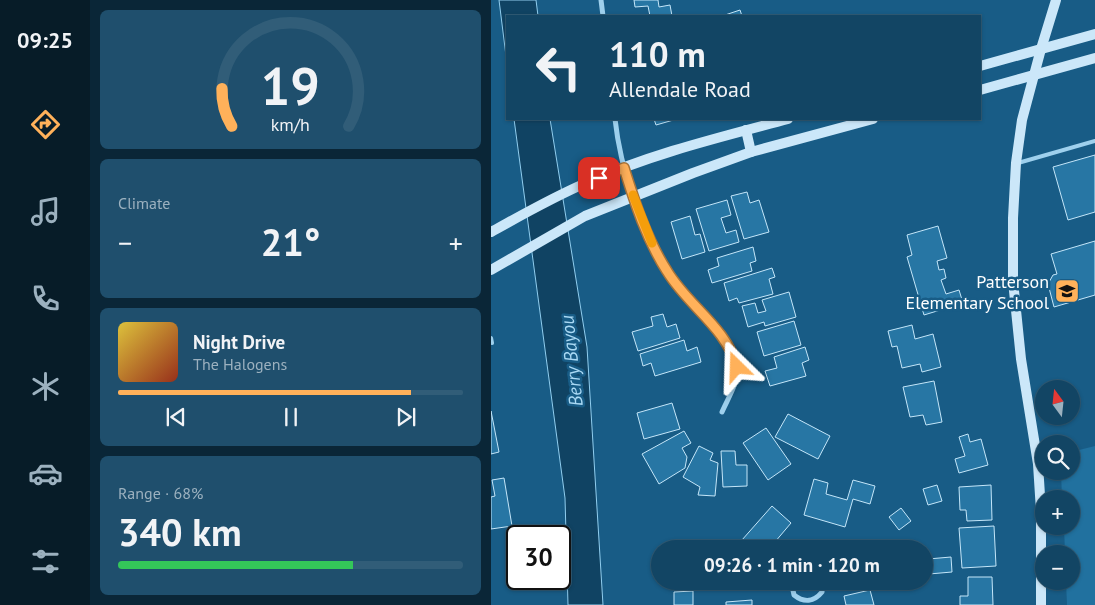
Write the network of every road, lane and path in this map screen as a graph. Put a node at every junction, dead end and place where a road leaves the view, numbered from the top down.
1 (601, 0) edge
2 (1057, 0) edge
3 (603, 15) edge
4 (1095, 34) edge
5 (1041, 49) junction
6 (1095, 58) edge
7 (981, 66) edge
8 (1034, 75) junction
9 (981, 90) edge
10 (615, 120) edge
11 (784, 120) edge
12 (869, 120) edge
13 (747, 130) junction
14 (1095, 141) edge
15 (751, 152) junction
16 (1016, 163) junction
17 (624, 168) junction
18 (633, 196) junction
19 (491, 232) edge
20 (491, 270) edge
21 (722, 412) dead end
22 (794, 590) edge
23 (822, 590) edge
24 (810, 603) edge
25 (1041, 605) edge

1 - 3 street
2 - 5 main road
4 - 5 main road
5 - 7 main road
5 - 8 main road
6 - 8 main road
8 - 9 main road
8 - 16 main road
10 - 17 street
11 - 13 main road
12 - 15 main road
13 - 15 main road
13 - 17 main road
14 - 16 lane
15 - 18 main road
16 - 25 main road
17 - 18 street
17 - 19 main road
18 - 20 main road
18 - 21 street
22 - 24 street
23 - 24 street

